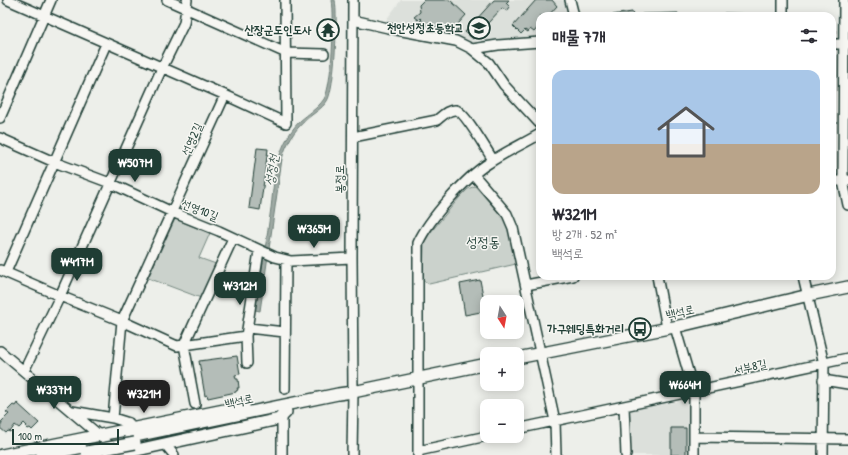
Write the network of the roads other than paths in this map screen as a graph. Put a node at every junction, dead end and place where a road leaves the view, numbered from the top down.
1 (8, 0) edge
2 (52, 0) edge
3 (166, 0) edge
4 (286, 0) edge
5 (353, 0) edge
6 (570, 0) edge
7 (783, 0) edge
8 (844, 0) edge
9 (186, 4) edge
10 (573, 12) edge
11 (783, 12) edge
12 (44, 16) junction
13 (353, 20) junction
14 (536, 42) edge
15 (106, 44) junction
16 (846, 44) edge
17 (472, 49) junction
18 (286, 52) junction
19 (324, 54) dead end
20 (162, 68) junction
21 (225, 95) junction
22 (0, 118) edge
23 (536, 120) edge
24 (536, 136) edge
25 (352, 137) junction
26 (0, 138) edge
27 (493, 160) junction
28 (54, 162) junction
29 (474, 175) junction
30 (845, 180) edge
31 (110, 183) junction
32 (848, 205) edge
33 (172, 212) junction
34 (233, 238) junction
35 (259, 251) junction
36 (352, 258) junction
37 (286, 260) junction
38 (3, 271) edge
39 (552, 280) edge
40 (658, 280) edge
41 (804, 280) edge
42 (526, 285) junction
43 (848, 287) edge
44 (808, 295) junction
45 (60, 296) junction
46 (122, 321) junction
47 (671, 327) junction
48 (247, 332) junction
49 (285, 332) junction
50 (184, 345) junction
51 (0, 351) edge
52 (541, 354) junction
53 (524, 357) edge
54 (848, 358) edge
55 (247, 364) dead end
56 (824, 364) junction
57 (480, 365) edge
58 (24, 371) junction
59 (419, 378) junction
60 (824, 380) junction
61 (848, 384) edge
62 (285, 389) dead end
63 (353, 392) junction
64 (694, 392) junction
65 (195, 404) dead end
66 (624, 406) junction
67 (70, 410) junction
68 (285, 411) junction
69 (113, 418) junction
70 (555, 421) junction
71 (129, 423) dead end
72 (524, 428) edge
73 (99, 435) junction
74 (480, 438) edge
75 (694, 438) junction
76 (823, 439) junction
77 (848, 439) edge
78 (165, 444) junction
79 (85, 450) junction
80 (418, 453) edge
81 (2, 455) edge
82 (42, 455) edge
83 (73, 455) edge
84 (118, 455) edge
85 (174, 455) edge
86 (282, 455) edge
87 (352, 455) edge
88 (556, 455) edge
89 (626, 455) edge
90 (694, 455) edge
91 (824, 455) edge

1 - 12 street
2 - 12 street
3 - 9 street
4 - 18 street
5 - 13 street, 봉정로
6 - 10 street
7 - 11 street
8 - 16 street
9 - 18 street
9 - 20 street
12 - 15 street
12 - 22 street
13 - 17 street
13 - 25 street, 봉정로
14 - 17 street
15 - 20 street
15 - 28 street
16 - 30 street
17 - 23 street
18 - 19 street
18 - 21 street
20 - 21 street
20 - 31 street
21 - 33 street, 선영2길
24 - 27 street
25 - 27 street
25 - 36 street, 봉정로
26 - 28 street, 선영10길
27 - 29 street
28 - 31 street, 선영10길
28 - 38 street
29 - 42 street
29 - 59 street
30 - 32 street
31 - 33 street, 선영10길
31 - 45 street
33 - 34 street, 선영10길
33 - 46 street, 선영2길
34 - 35 street, 선영10길
34 - 50 street
35 - 37 street, 선영10길
35 - 48 street
36 - 37 street, 선영10길
36 - 63 street, 봉정로
37 - 49 street
38 - 45 street
39 - 42 street
40 - 47 street
41 - 44 street
42 - 52 street
43 - 44 main road, 백석로
44 - 47 main road, 백석로
44 - 56 street
45 - 46 street
45 - 58 street
46 - 50 street
46 - 69 street, 선영2길
47 - 52 main road, 백석로
47 - 64 street
48 - 49 street
48 - 50 street
48 - 55 street
49 - 62 street
50 - 65 street
51 - 58 street
52 - 53 main road, 백석로
52 - 70 street
54 - 56 street, 서부8길
56 - 60 street
56 - 64 street, 서부8길
57 - 59 main road, 백석로
58 - 67 street
59 - 63 main road, 백석로
59 - 80 street
60 - 61 street
60 - 76 street
63 - 68 main road, 백석로
63 - 87 street, 봉정로
64 - 66 street, 서부8길
64 - 75 street
66 - 70 street, 서부8길
66 - 89 street
67 - 69 street
67 - 73 street
68 - 73 main road
68 - 78 main road
68 - 79 main road, 백석로
68 - 86 street
69 - 71 street
70 - 72 street, 서부8길
70 - 88 street
73 - 81 main road
73 - 84 street
74 - 80 street
75 - 76 street
75 - 90 street
76 - 77 street
76 - 91 street
78 - 84 main road
78 - 85 street
79 - 82 main road
79 - 83 main road

